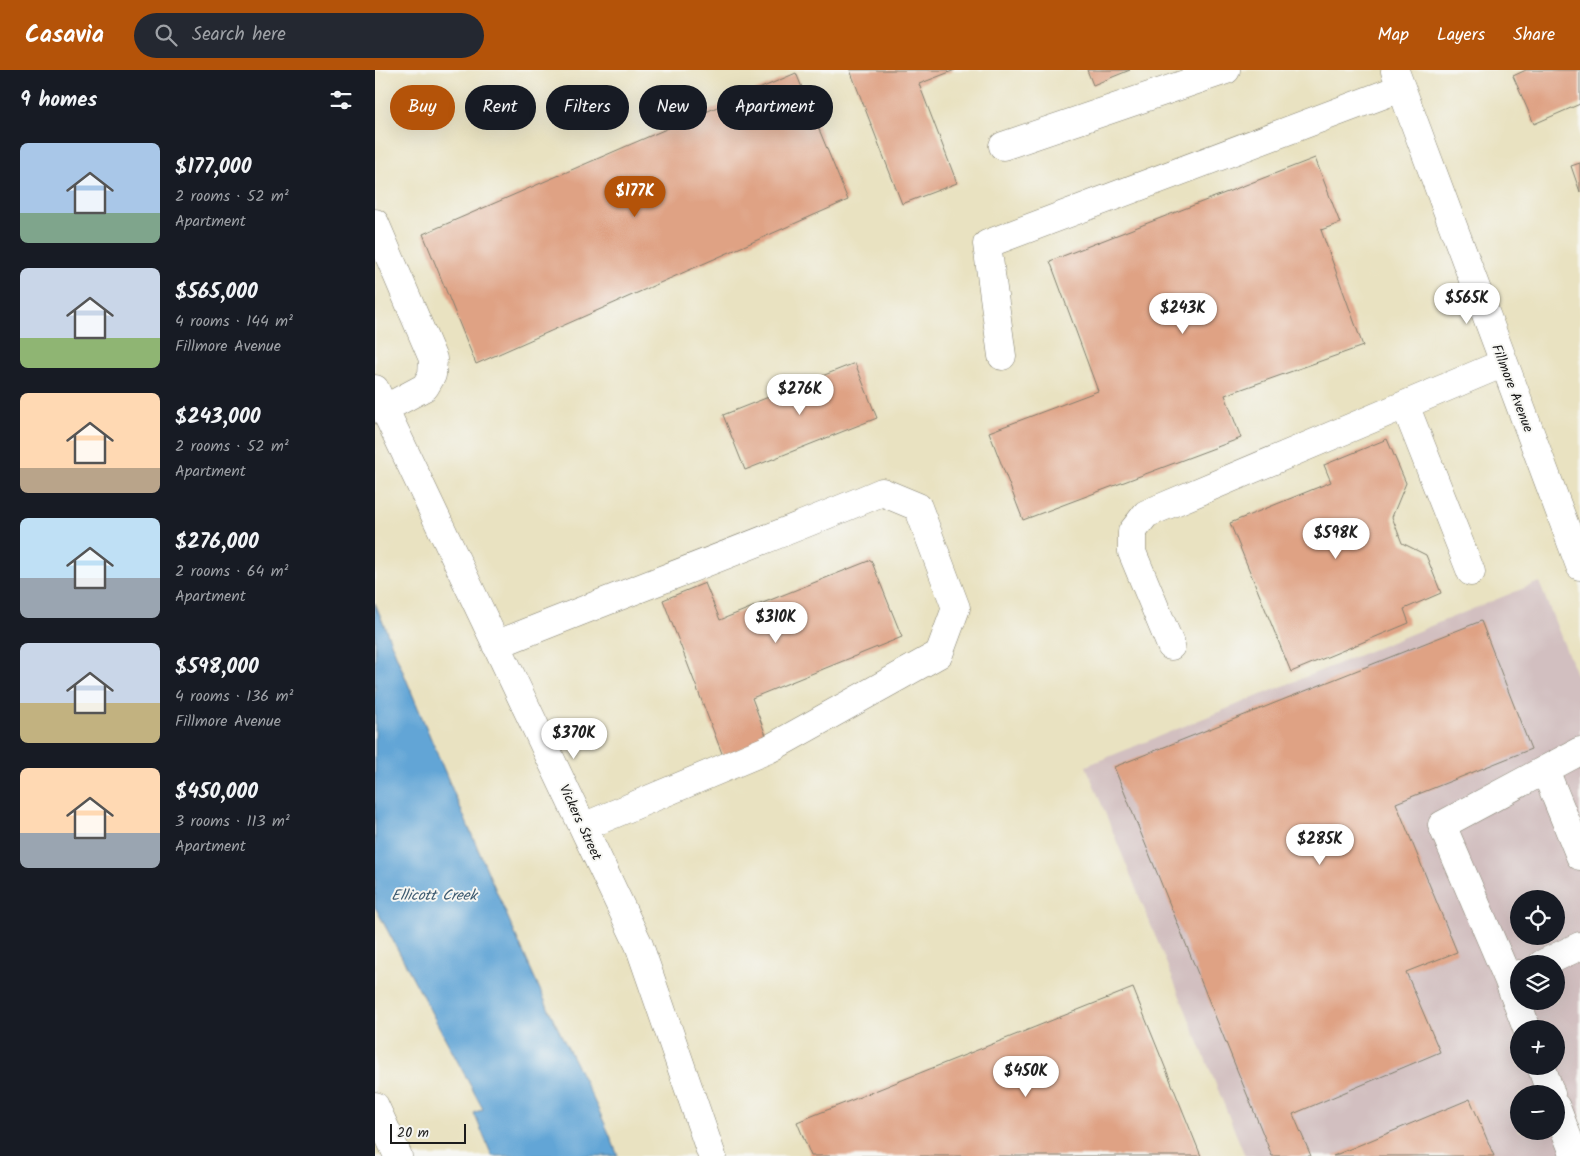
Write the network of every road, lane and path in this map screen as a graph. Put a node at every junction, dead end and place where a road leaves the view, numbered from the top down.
1 (1226, 70) edge
2 (1398, 79) edge
3 (1003, 146) dead end
4 (375, 223) edge
5 (1002, 356) dead end
6 (1504, 363) junction
7 (380, 399) edge
8 (1405, 405) junction
9 (1580, 566) edge
10 (1471, 572) dead end
11 (496, 645) junction
12 (1171, 646) dead end
13 (1580, 751) edge
14 (1545, 770) junction
15 (583, 827) junction
16 (1580, 856) edge
17 (1580, 946) edge
18 (1561, 955) edge
19 (1510, 971) edge
20 (375, 1106) edge
21 (1565, 1130) edge
22 (398, 1156) edge
23 (712, 1156) edge
24 (1575, 1156) edge

1 - 3 street
2 - 5 street
2 - 6 street, Fillmore Avenue
4 - 7 street
6 - 8 street
6 - 9 street, Fillmore Avenue
7 - 11 street, Vickers Street
8 - 10 street
8 - 12 street
11 - 15 street, Vickers Street
11 - 15 street
13 - 14 street
14 - 16 street
14 - 19 street
15 - 23 street, Vickers Street
17 - 18 street
20 - 22 street
21 - 24 street

